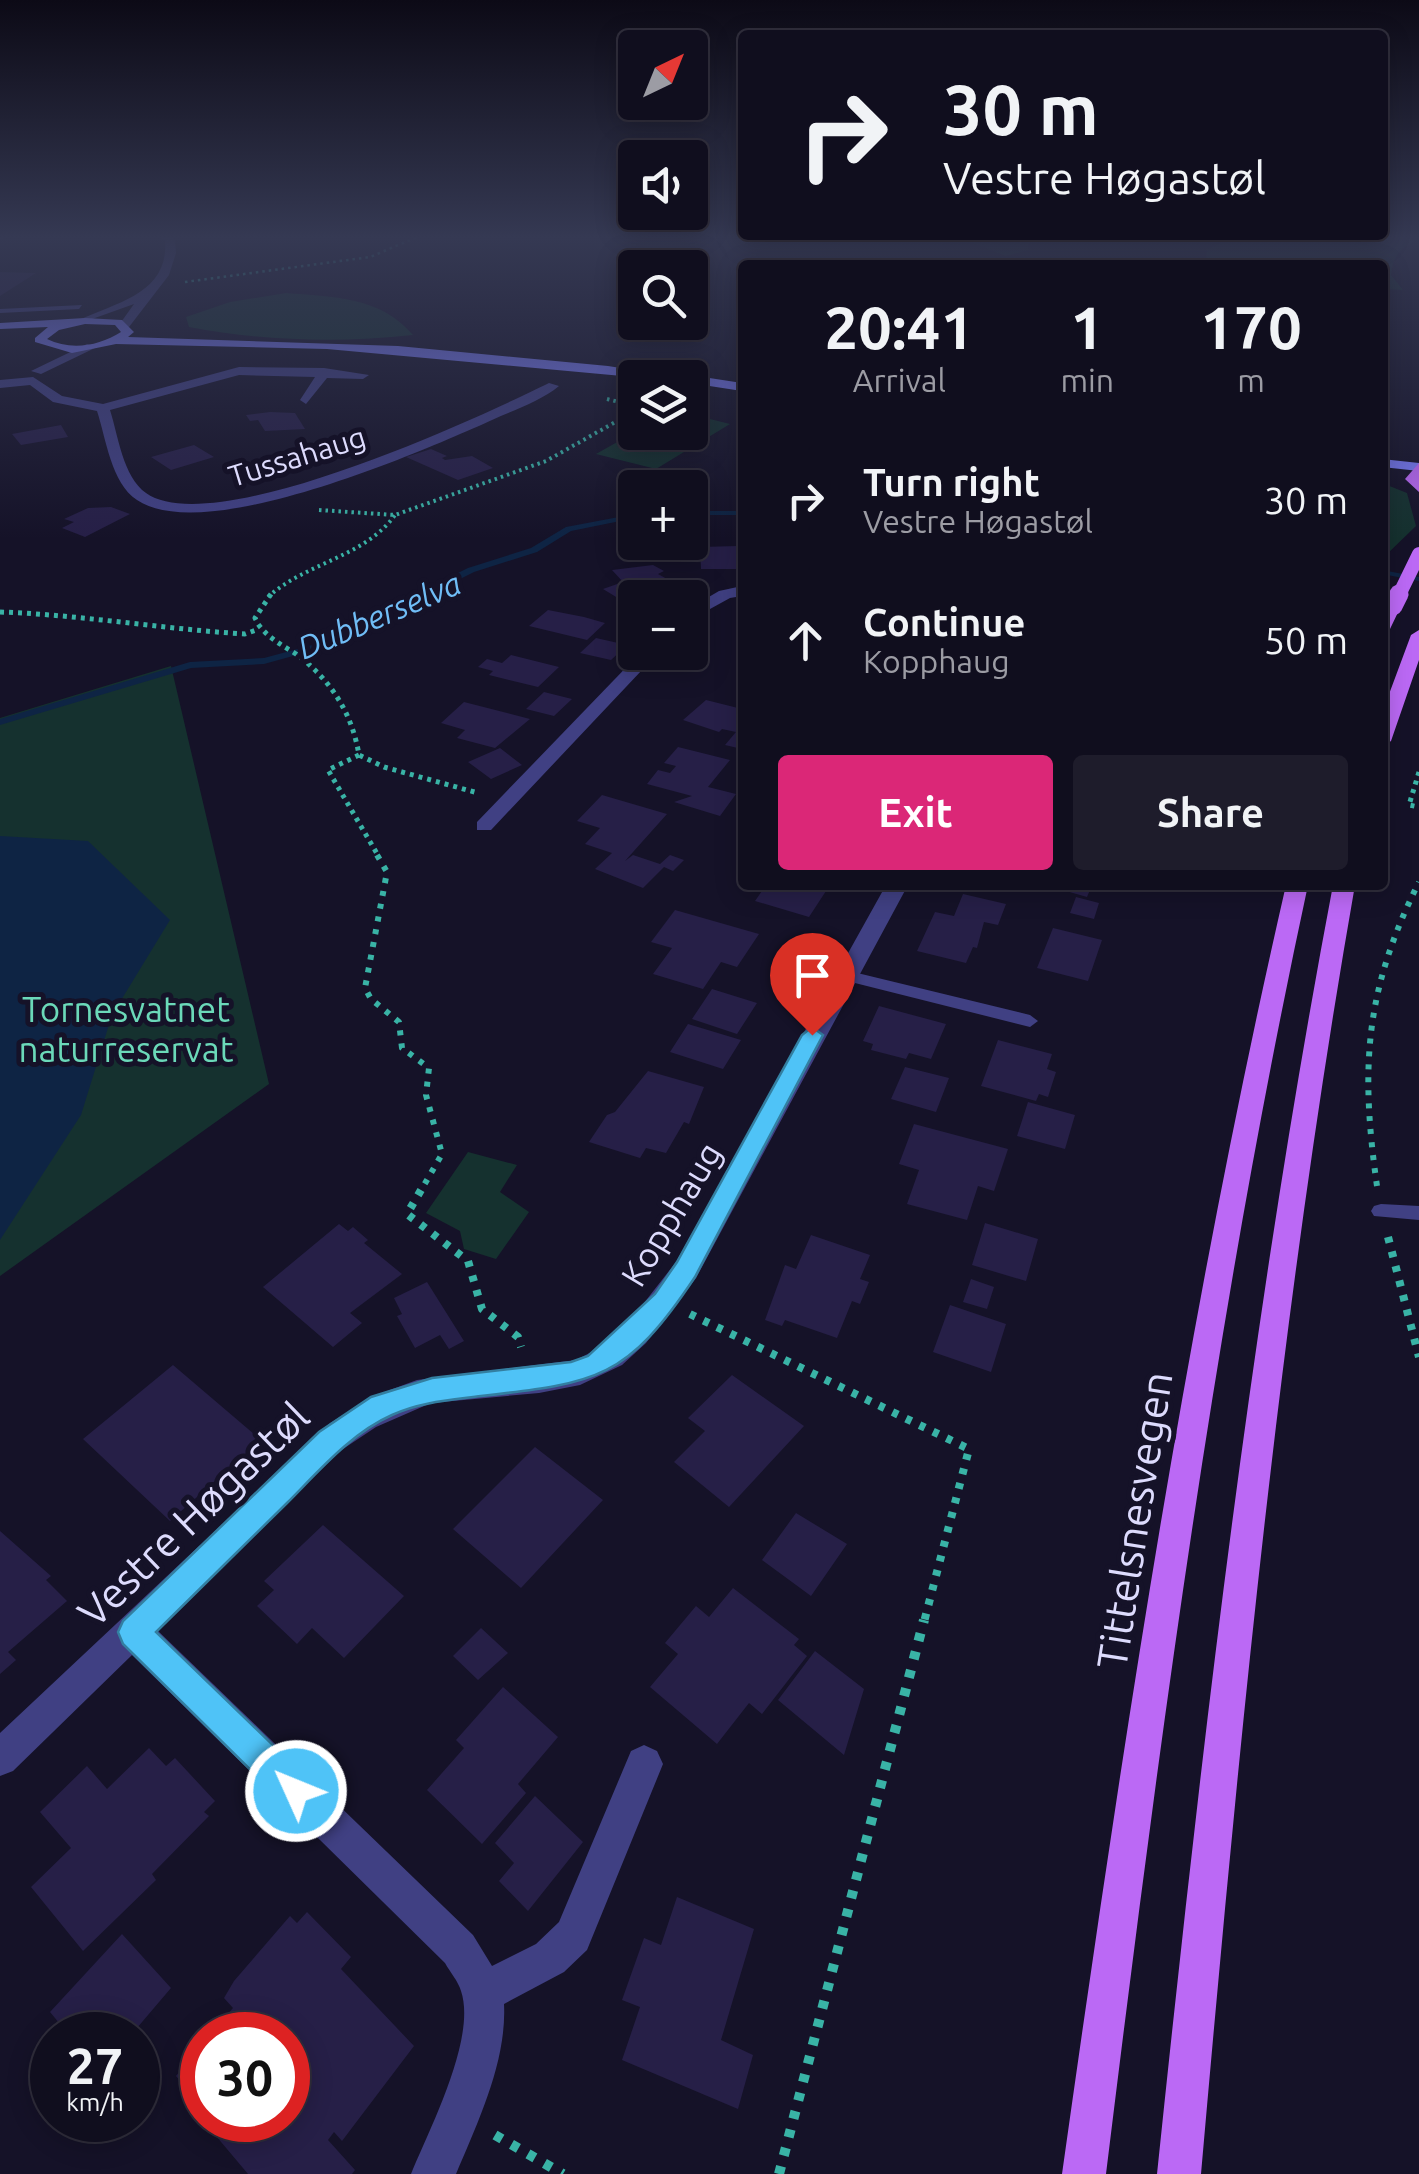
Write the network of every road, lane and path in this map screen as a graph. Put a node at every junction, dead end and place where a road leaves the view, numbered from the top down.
1 (24, 336) edge
2 (43, 336) edge
3 (120, 336) edge
4 (167, 336) edge
5 (186, 340) junction
6 (116, 341) junction
7 (41, 342) junction
8 (91, 348) junction
9 (618, 371) edge
10 (324, 372) junction
11 (363, 375) dead end
12 (35, 376) junction
13 (708, 382) edge
14 (0, 384) edge
15 (552, 386) dead end
16 (738, 386) edge
17 (306, 400) dead end
18 (103, 408) junction
19 (618, 421) edge
20 (1388, 464) edge
21 (1419, 467) edge
22 (1388, 477) edge
23 (1418, 487) edge
24 (275, 495) junction
25 (395, 515) junction
26 (1419, 554) edge
27 (738, 592) edge
28 (708, 604) edge
29 (0, 612) edge
30 (1388, 615) edge
31 (259, 629) junction
32 (1419, 635) edge
33 (634, 670) edge
34 (1388, 723) edge
35 (358, 755) junction
36 (1419, 772) edge
37 (508, 800) junction
38 (1419, 807) edge
39 (484, 826) dead end
40 (1419, 882) edge
41 (894, 890) edge
42 (1295, 890) edge
43 (1343, 890) edge
44 (845, 975) junction
45 (1030, 1021) dead end
46 (1381, 1211) junction
47 (1419, 1213) edge
48 (664, 1302) junction
49 (1419, 1357) edge
50 (532, 1377) junction
51 (475, 1386) joint
52 (134, 1632) junction
53 (0, 1758) edge
54 (644, 1764) dead end
55 (482, 1992) junction
56 (460, 2116) junction
57 (433, 2174) edge
58 (564, 2174) edge
59 (779, 2174) edge
60 (1084, 2174) edge
61 (1179, 2174) edge

1 - 7 street
2 - 7 street
3 - 6 street
4 - 5 street
5 - 6 street
5 - 9 street
6 - 8 street
7 - 8 street
7 - 12 street
8 - 12 street
10 - 11 street, Tussahaug
10 - 17 street, Tussahaug
10 - 18 street, Tussahaug
12 - 14 street
12 - 18 street, Tussahaug
13 - 16 street
15 - 24 street, Tussahaug
18 - 24 street, Tussahaug
19 - 25 path
20 - 21 street
21 - 23 main road
22 - 23 street
24 - 25 path
25 - 31 path
26 - 30 main road, bridge
27 - 28 street
29 - 31 path
31 - 35 path
32 - 34 main road
33 - 37 street
35 - 37 path
35 - 50 path
36 - 38 path
37 - 39 street
40 - 46 path
41 - 44 street, Kopphaug
42 - 60 main road, Tittelsnesvegen
43 - 61 main road
44 - 45 lane
44 - 48 street, Kopphaug
46 - 47 lane
46 - 49 path
48 - 50 street, Kopphaug
48 - 59 path
50 - 51 street, Kopphaug
51 - 52 street, Vestre Høgastøl
52 - 53 street, Vestre Høgastøl
52 - 55 street
54 - 55 street
55 - 56 street
56 - 57 street
56 - 58 path

